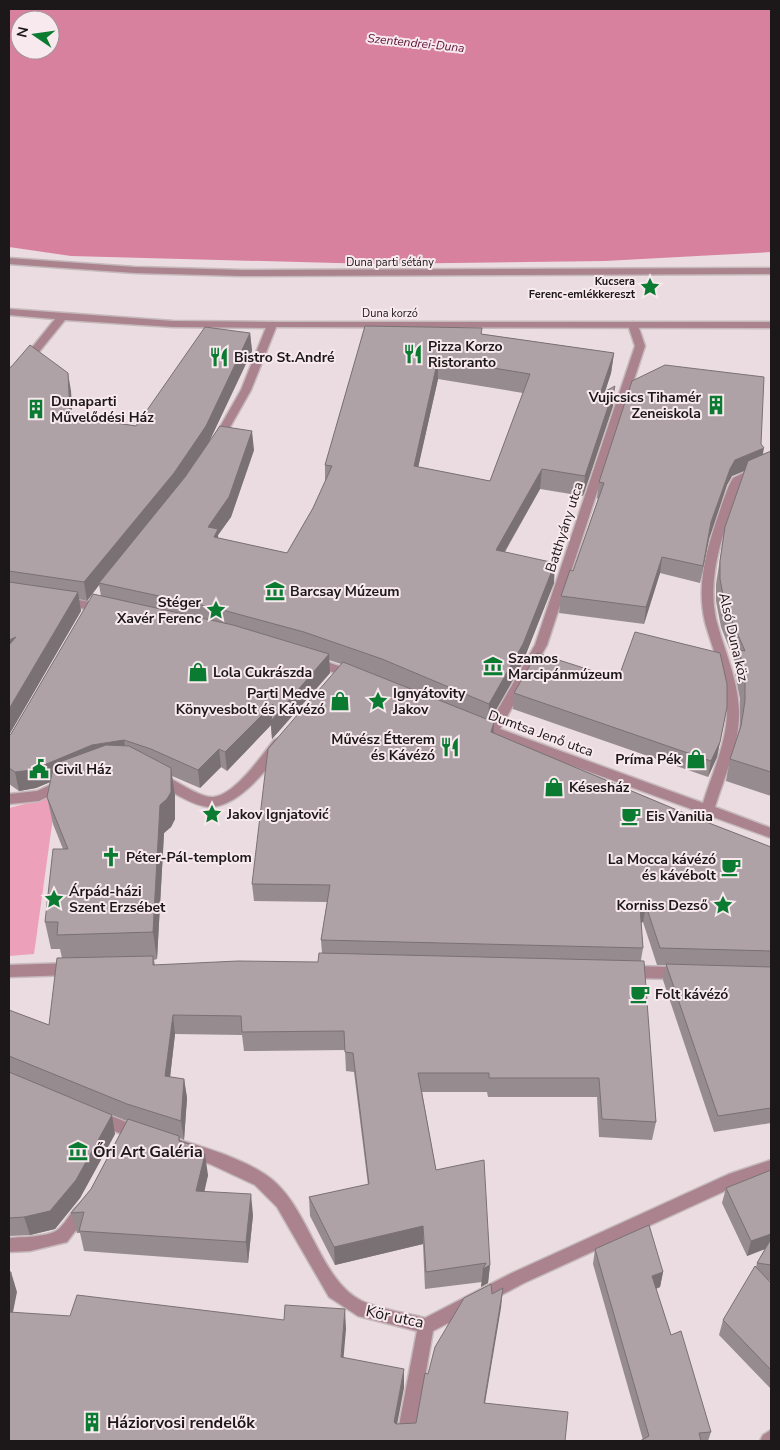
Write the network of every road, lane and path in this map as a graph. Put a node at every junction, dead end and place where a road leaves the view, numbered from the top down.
1 (9, 261) edge
2 (771, 271) edge
3 (9, 312) edge
4 (62, 317) junction
5 (272, 325) junction
6 (633, 325) junction
7 (771, 325) edge
8 (9, 382) edge
9 (211, 450) edge
10 (771, 466) edge
11 (47, 599) edge
12 (118, 611) edge
13 (303, 659) edge
14 (367, 681) edge
15 (465, 721) edge
16 (290, 730) edge
17 (492, 732) junction
18 (148, 773) edge
19 (79, 777) edge
20 (9, 800) edge
21 (708, 809) junction
22 (771, 833) edge
23 (84, 969) edge
24 (9, 971) edge
25 (613, 971) edge
26 (692, 973) edge
27 (85, 1112) edge
28 (127, 1130) junction
29 (120, 1145) edge
30 (771, 1167) edge
31 (93, 1195) edge
32 (9, 1245) edge
33 (426, 1326) junction
34 (405, 1441) edge

1 - 2 street, Duna parti sétány
3 - 4 street, Duna korzó
4 - 5 street, Duna korzó
4 - 8 street
5 - 6 street, Duna korzó
5 - 9 street
6 - 7 street, Duna korzó
6 - 17 street, Batthyány utca
10 - 21 street, Alsó Duna köz
11 - 12 street
13 - 14 street
15 - 17 street, Dumtsa Jenő utca
16 - 18 street
17 - 21 street, Dumtsa Jenő utca
19 - 20 street
21 - 22 street, Dumtsa Jenő utca
23 - 24 street
25 - 26 street
27 - 28 street, Kör utca
28 - 29 street
28 - 33 street, Kör utca
30 - 33 street, Kör utca
31 - 32 street
33 - 34 street

